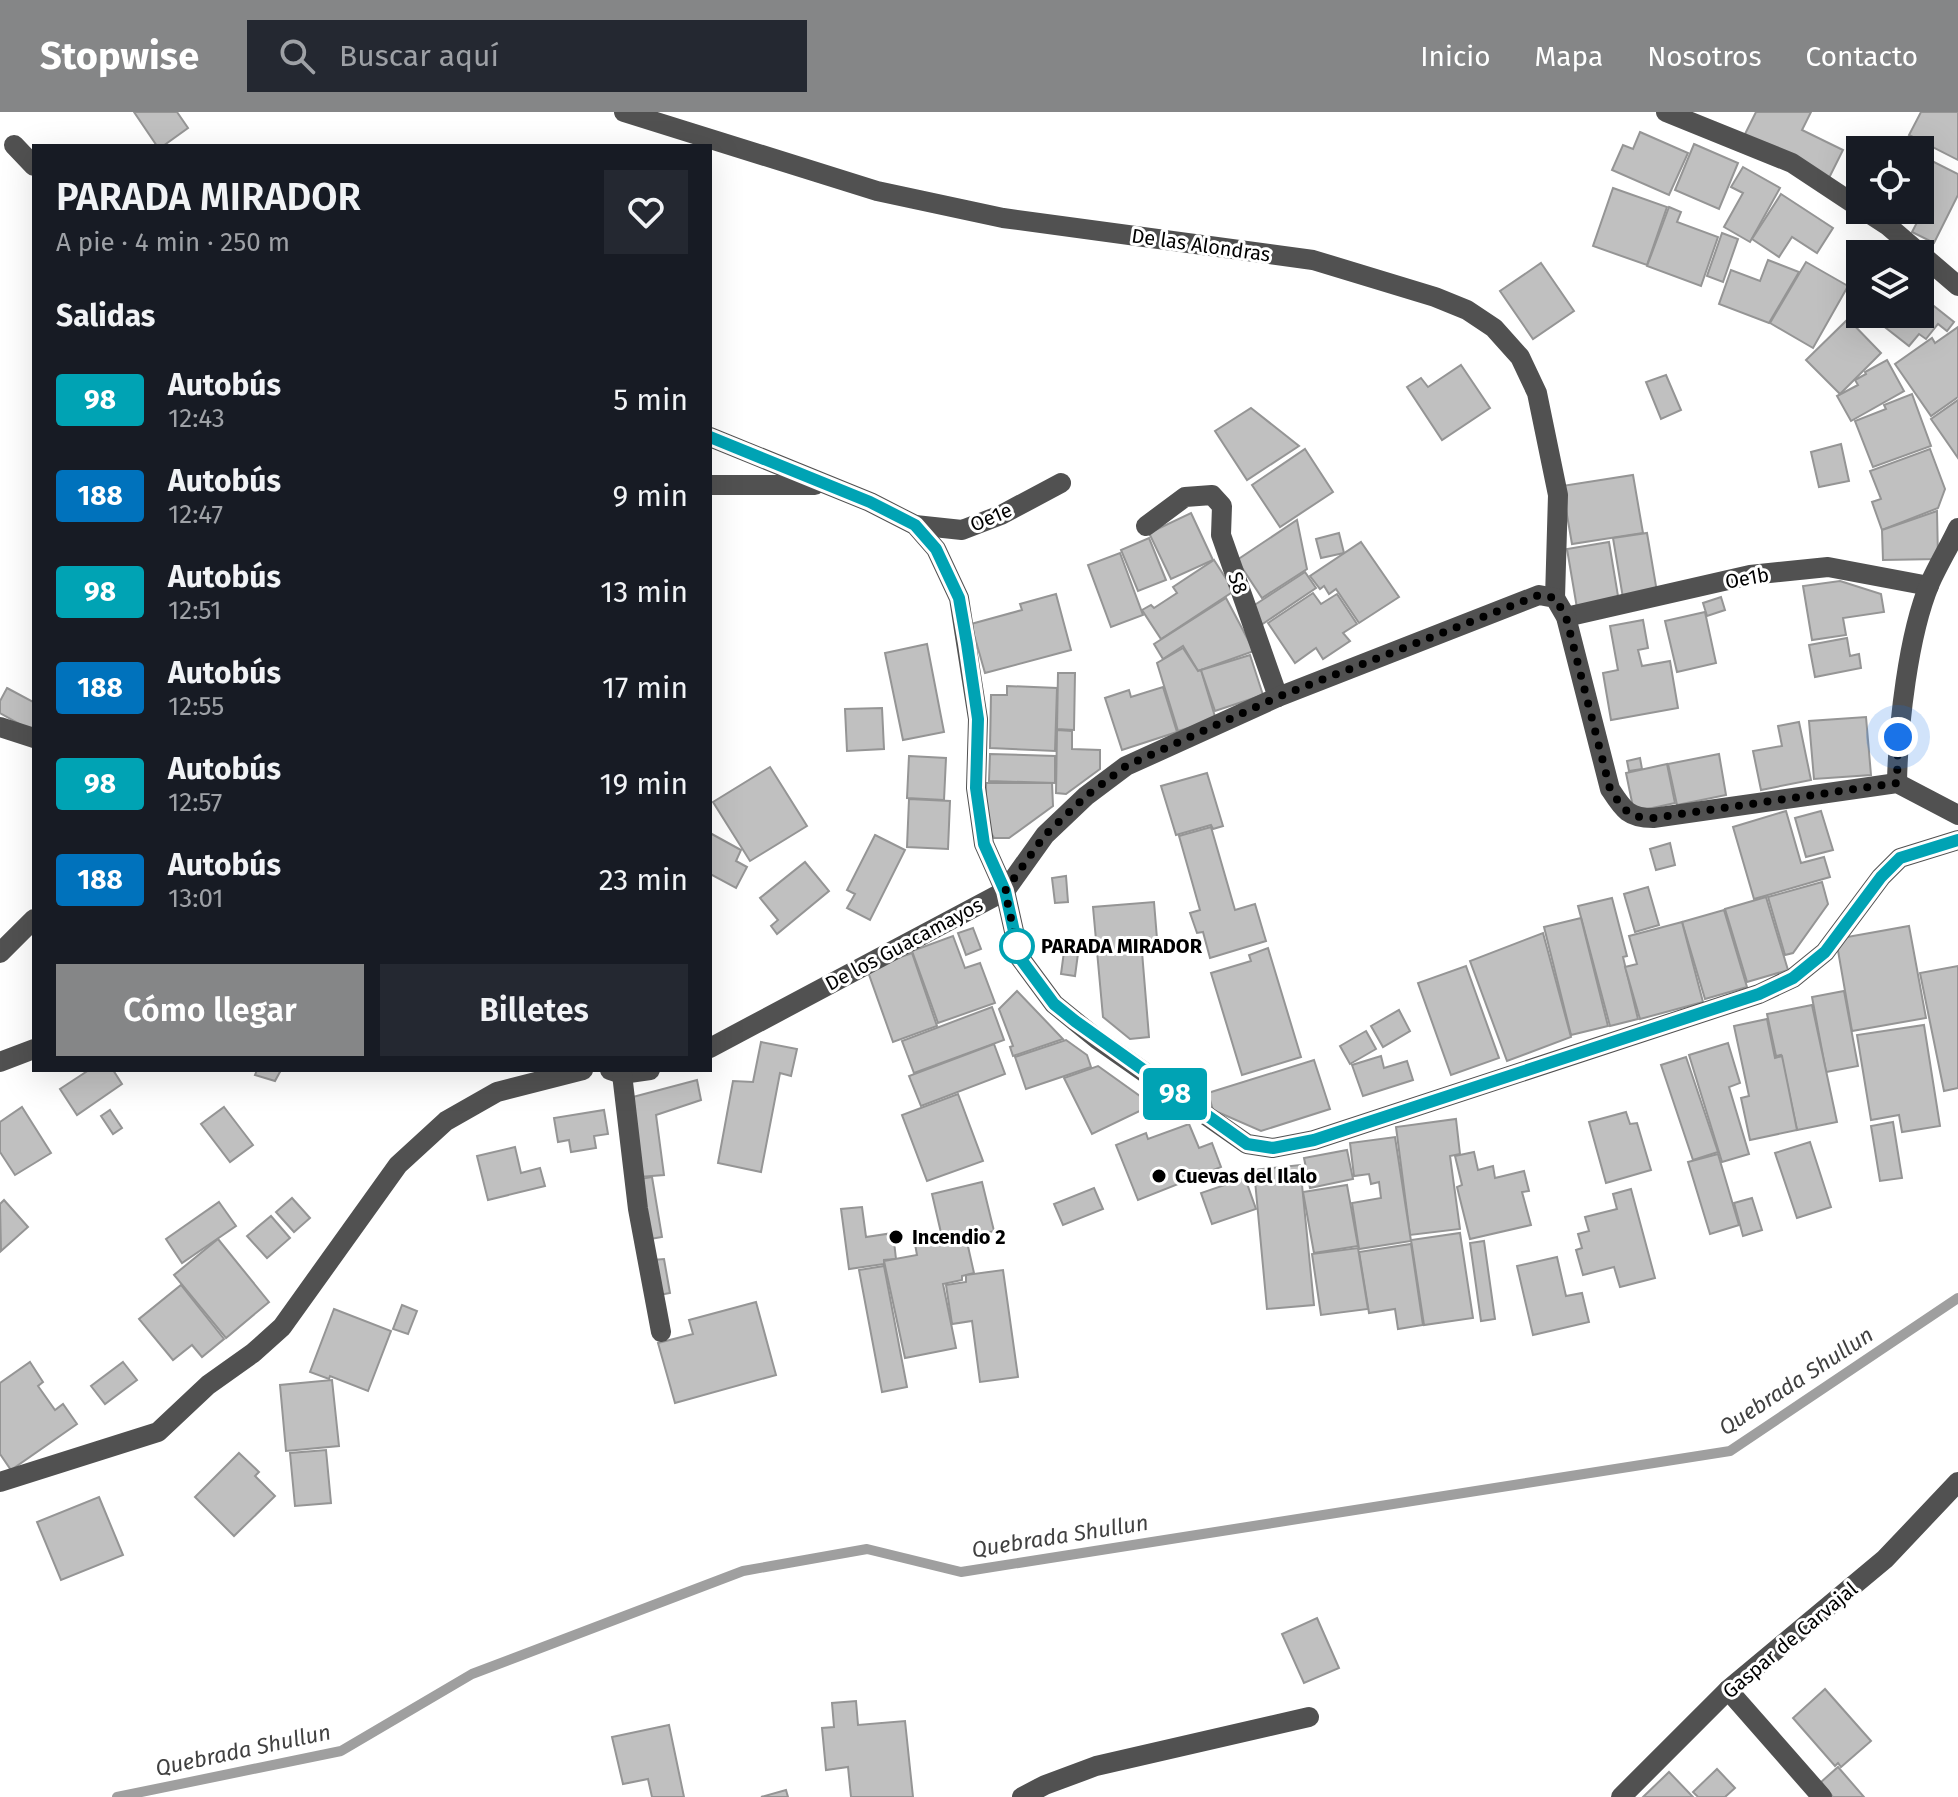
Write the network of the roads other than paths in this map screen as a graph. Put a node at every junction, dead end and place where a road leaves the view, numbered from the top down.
1 (624, 112) edge
2 (1666, 112) edge
3 (14, 145) dead end
4 (32, 164) edge
5 (1846, 198) edge
6 (1885, 224) edge
7 (1958, 286) edge
8 (712, 438) edge
9 (1061, 483) dead end
10 (712, 485) edge
11 (827, 485) junction
12 (915, 525) junction
13 (1146, 526) dead end
14 (1958, 528) edge
15 (1929, 586) junction
16 (1555, 598) junction
17 (1566, 617) junction
18 (1278, 697) junction
19 (0, 727) edge
20 (32, 737) edge
21 (1897, 783) junction
22 (1958, 815) edge
23 (1958, 840) edge
24 (1005, 891) junction
25 (32, 921) edge
26 (0, 953) edge
27 (712, 1047) edge
28 (32, 1050) edge
29 (0, 1062) edge
30 (575, 1072) edge
31 (616, 1072) edge
32 (661, 1332) dead end
33 (0, 1482) edge
34 (1958, 1482) edge
35 (1728, 1690) junction
36 (1309, 1717) dead end
37 (1022, 1797) edge
38 (1621, 1797) edge
39 (1822, 1797) edge

1 - 16 street, De las Alondras
2 - 5 street
3 - 4 street
6 - 7 street
8 - 11 street
9 - 12 street, Oe1e
10 - 11 street
11 - 12 street
12 - 24 street
13 - 18 street, S8
14 - 15 street
15 - 17 street, Oe1b
15 - 21 street
16 - 17 street
16 - 18 street, De los Guacamayos
17 - 21 street
18 - 24 street, De los Guacamayos
19 - 20 street
21 - 22 street
23 - 24 street
24 - 27 street, De los Guacamayos
25 - 26 street
28 - 29 street
30 - 33 street
31 - 32 street
34 - 35 street, Gaspar de Carvajal
35 - 38 street, Gaspar de Carvajal
35 - 39 street
36 - 37 street

